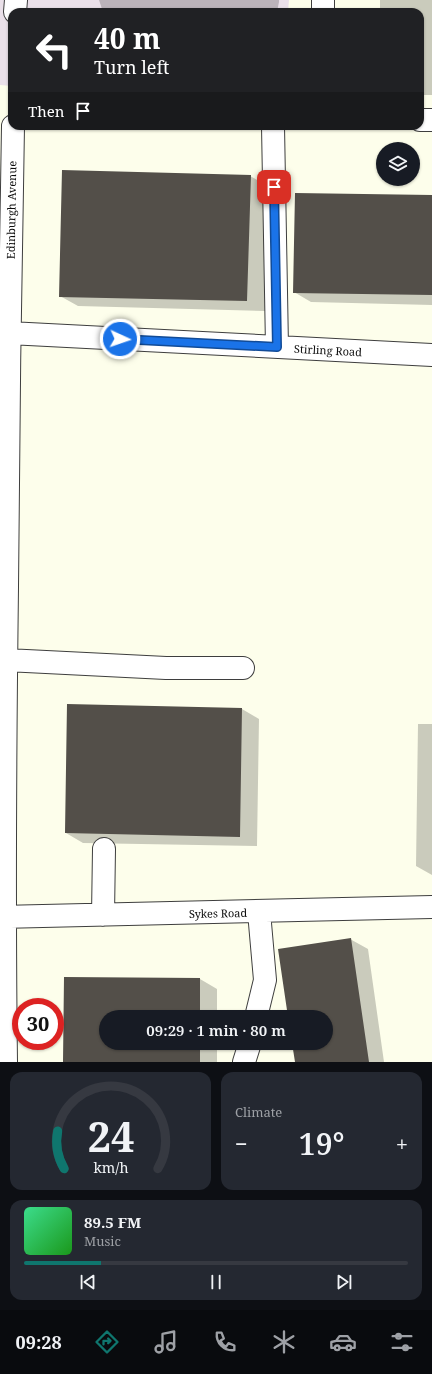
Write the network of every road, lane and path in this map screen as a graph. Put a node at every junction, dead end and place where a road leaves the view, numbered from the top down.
1 (13, 130) edge
2 (273, 130) edge
3 (5, 268) edge
4 (9, 333) junction
5 (277, 347) junction
6 (432, 355) edge
7 (6, 660) junction
8 (243, 668) dead end
9 (3, 713) edge
10 (104, 849) dead end
11 (432, 907) edge
12 (259, 912) junction
13 (103, 915) junction
14 (2, 918) edge
15 (258, 1010) edge
16 (248, 1050) edge
17 (6, 1062) edge
18 (244, 1062) edge

1 - 3 street, Edinburgh Avenue
2 - 5 street
3 - 4 street, Edinburgh Avenue
4 - 5 street, Stirling Road
4 - 7 street, Edinburgh Avenue
5 - 6 street, Stirling Road
7 - 8 street
7 - 9 street, Edinburgh Avenue
9 - 14 street, Edinburgh Avenue
10 - 13 street
11 - 12 street, Sykes Road
12 - 13 street, Sykes Road
12 - 15 street
13 - 14 street, Sykes Road
14 - 17 street, Edinburgh Avenue
16 - 18 street

